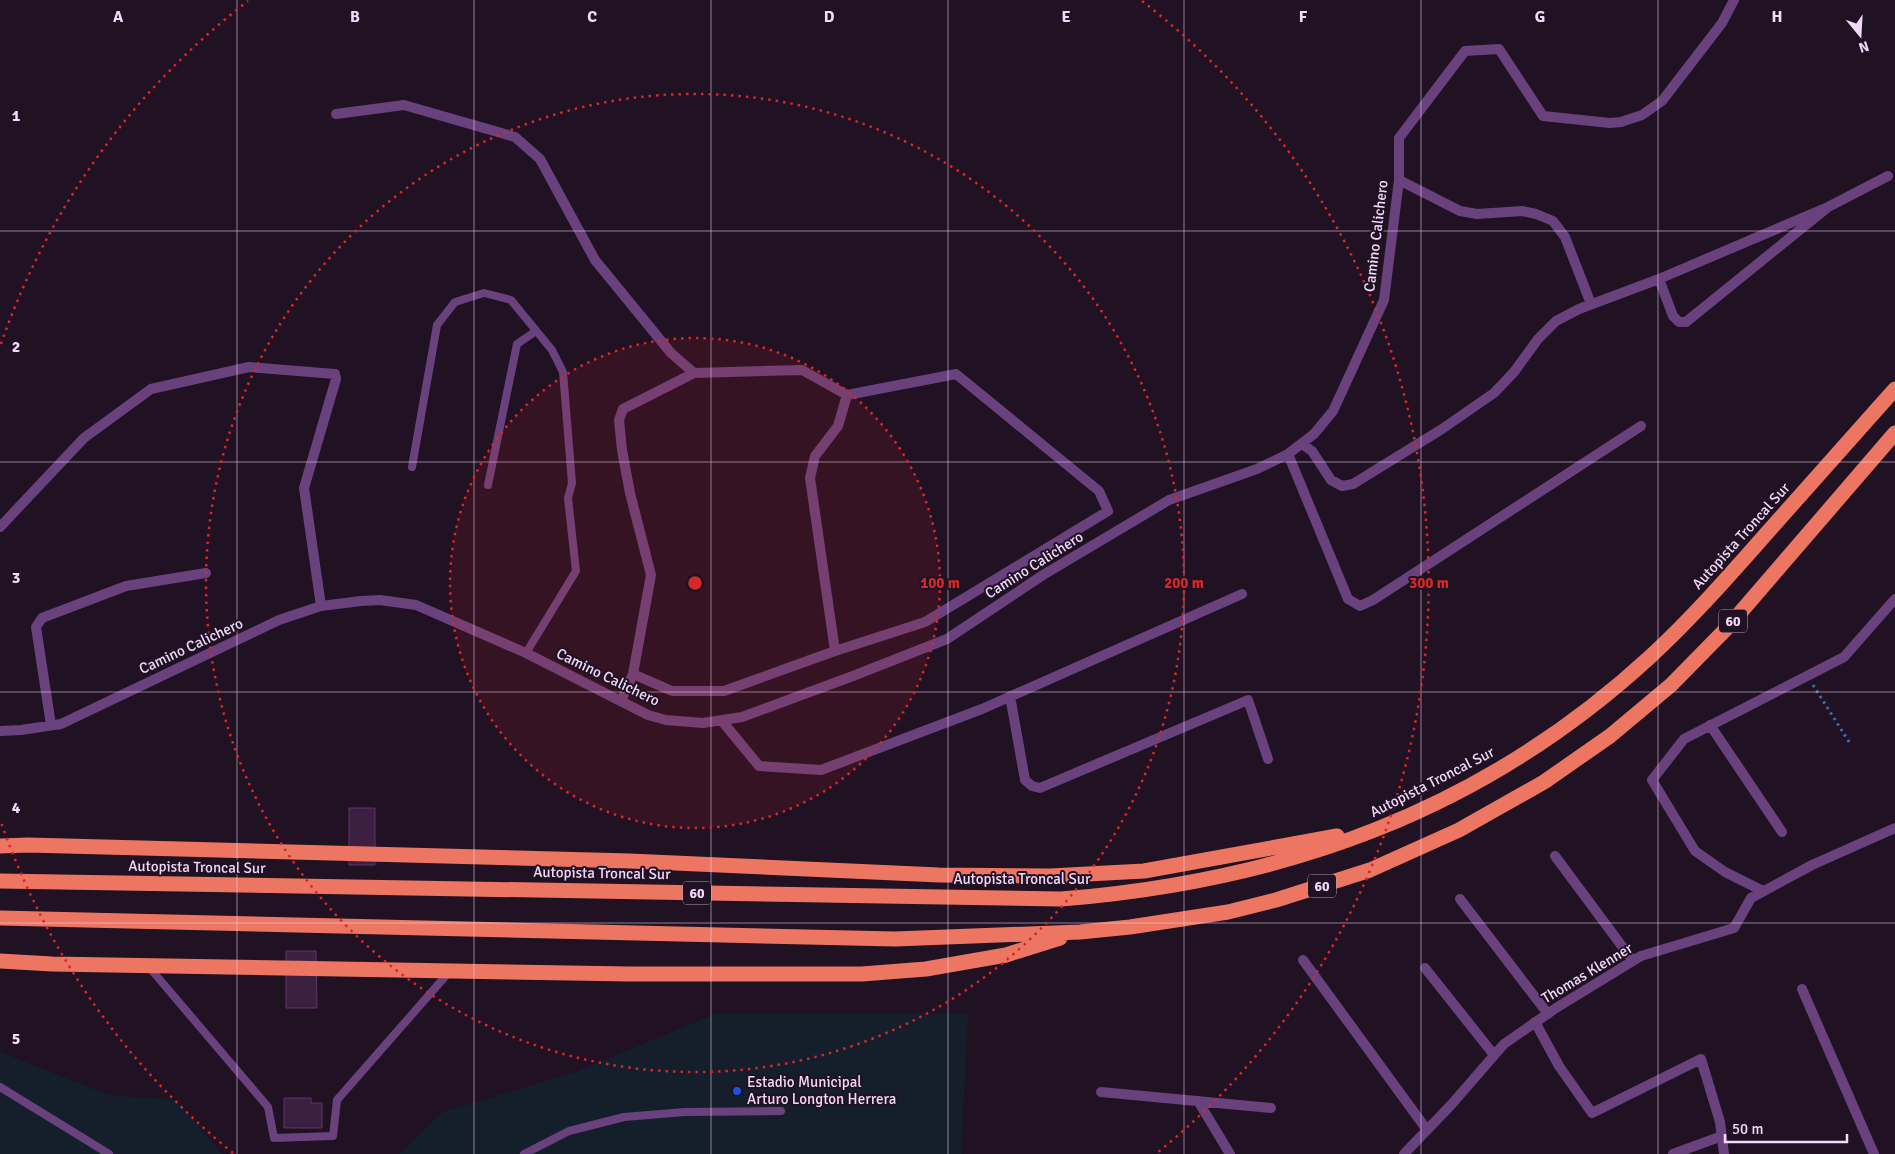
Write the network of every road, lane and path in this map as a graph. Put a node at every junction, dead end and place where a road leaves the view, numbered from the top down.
1 (1734, 0) edge
2 (336, 114) dead end
3 (1888, 176) dead end
4 (1399, 180) junction
5 (1828, 207) junction
6 (1659, 279) junction
7 (1591, 304) junction
8 (536, 331) junction
9 (694, 373) junction
10 (1895, 389) edge
11 (847, 396) junction
12 (1640, 426) dead end
13 (1895, 434) edge
14 (1302, 444) junction
15 (1288, 454) junction
16 (412, 467) dead end
17 (488, 485) dead end
18 (0, 527) edge
19 (206, 573) dead end
20 (1242, 594) dead end
21 (1895, 599) edge
22 (321, 606) junction
23 (835, 651) junction
24 (526, 653) junction
25 (633, 674) junction
26 (1808, 676) junction
27 (1010, 696) junction
28 (621, 701) junction
29 (722, 721) junction
30 (51, 725) junction
31 (1710, 725) junction
32 (0, 732) edge
33 (1851, 745) dead end
34 (1268, 760) dead end
35 (1385, 827) junction
36 (1895, 828) edge
37 (1782, 832) dead end
38 (0, 846) edge
39 (1555, 856) dead end
40 (0, 881) edge
41 (1763, 891) junction
42 (1460, 899) dead end
43 (0, 918) edge
44 (1080, 932) junction
45 (1303, 960) dead end
46 (0, 961) edge
47 (1632, 961) junction
48 (148, 966) junction
49 (1425, 968) dead end
50 (450, 971) junction
51 (1802, 989) dead end
52 (1548, 1014) junction
53 (1535, 1022) junction
54 (1494, 1055) junction
55 (0, 1087) edge
56 (1101, 1092) dead end
57 (1198, 1101) junction
58 (1271, 1108) dead end
59 (781, 1110) dead end
60 (1427, 1130) junction
61 (1722, 1136) junction
62 (109, 1154) edge
63 (524, 1154) edge
64 (1230, 1154) edge
65 (1404, 1154) edge
66 (1673, 1154) edge
67 (1724, 1154) edge
68 (1874, 1154) edge

1 - 4 street, Camino Calichero
2 - 9 street
3 - 5 street
4 - 7 street
4 - 14 street, Camino Calichero
5 - 6 street
5 - 6 street
6 - 7 street
7 - 14 street
8 - 16 lane
8 - 17 lane
8 - 24 lane
9 - 11 street
9 - 25 street
10 - 35 highway, Autopista Troncal Sur / 60
11 - 23 street
11 - 23 street
12 - 15 street
13 - 44 highway, 60
14 - 15 street, Camino Calichero
15 - 29 street, Camino Calichero
18 - 22 street
19 - 30 street
20 - 27 street
21 - 26 street
22 - 24 street, Camino Calichero
22 - 30 street, Camino Calichero
23 - 25 street
24 - 28 street, Camino Calichero
25 - 28 street
26 - 31 street
26 - 33 path
27 - 29 street
27 - 34 street
28 - 29 street, Camino Calichero
30 - 32 street, Camino Calichero
31 - 37 street
31 - 41 street
35 - 38 highway
35 - 40 highway, Autopista Troncal Sur / 60
36 - 41 street, Thomas Klenner
39 - 47 street
41 - 47 street, Thomas Klenner
42 - 52 street
43 - 44 highway, 60
44 - 50 highway
45 - 60 street
46 - 48 highway
47 - 52 street, Thomas Klenner
48 - 50 highway
48 - 50 lane
49 - 54 street
51 - 68 street
52 - 53 street, Thomas Klenner
53 - 54 street, Thomas Klenner
53 - 61 street
54 - 60 street, Thomas Klenner
55 - 62 lane
56 - 57 street
57 - 58 street
57 - 64 street
59 - 63 lane
60 - 65 street, Thomas Klenner
61 - 66 street
61 - 67 street

